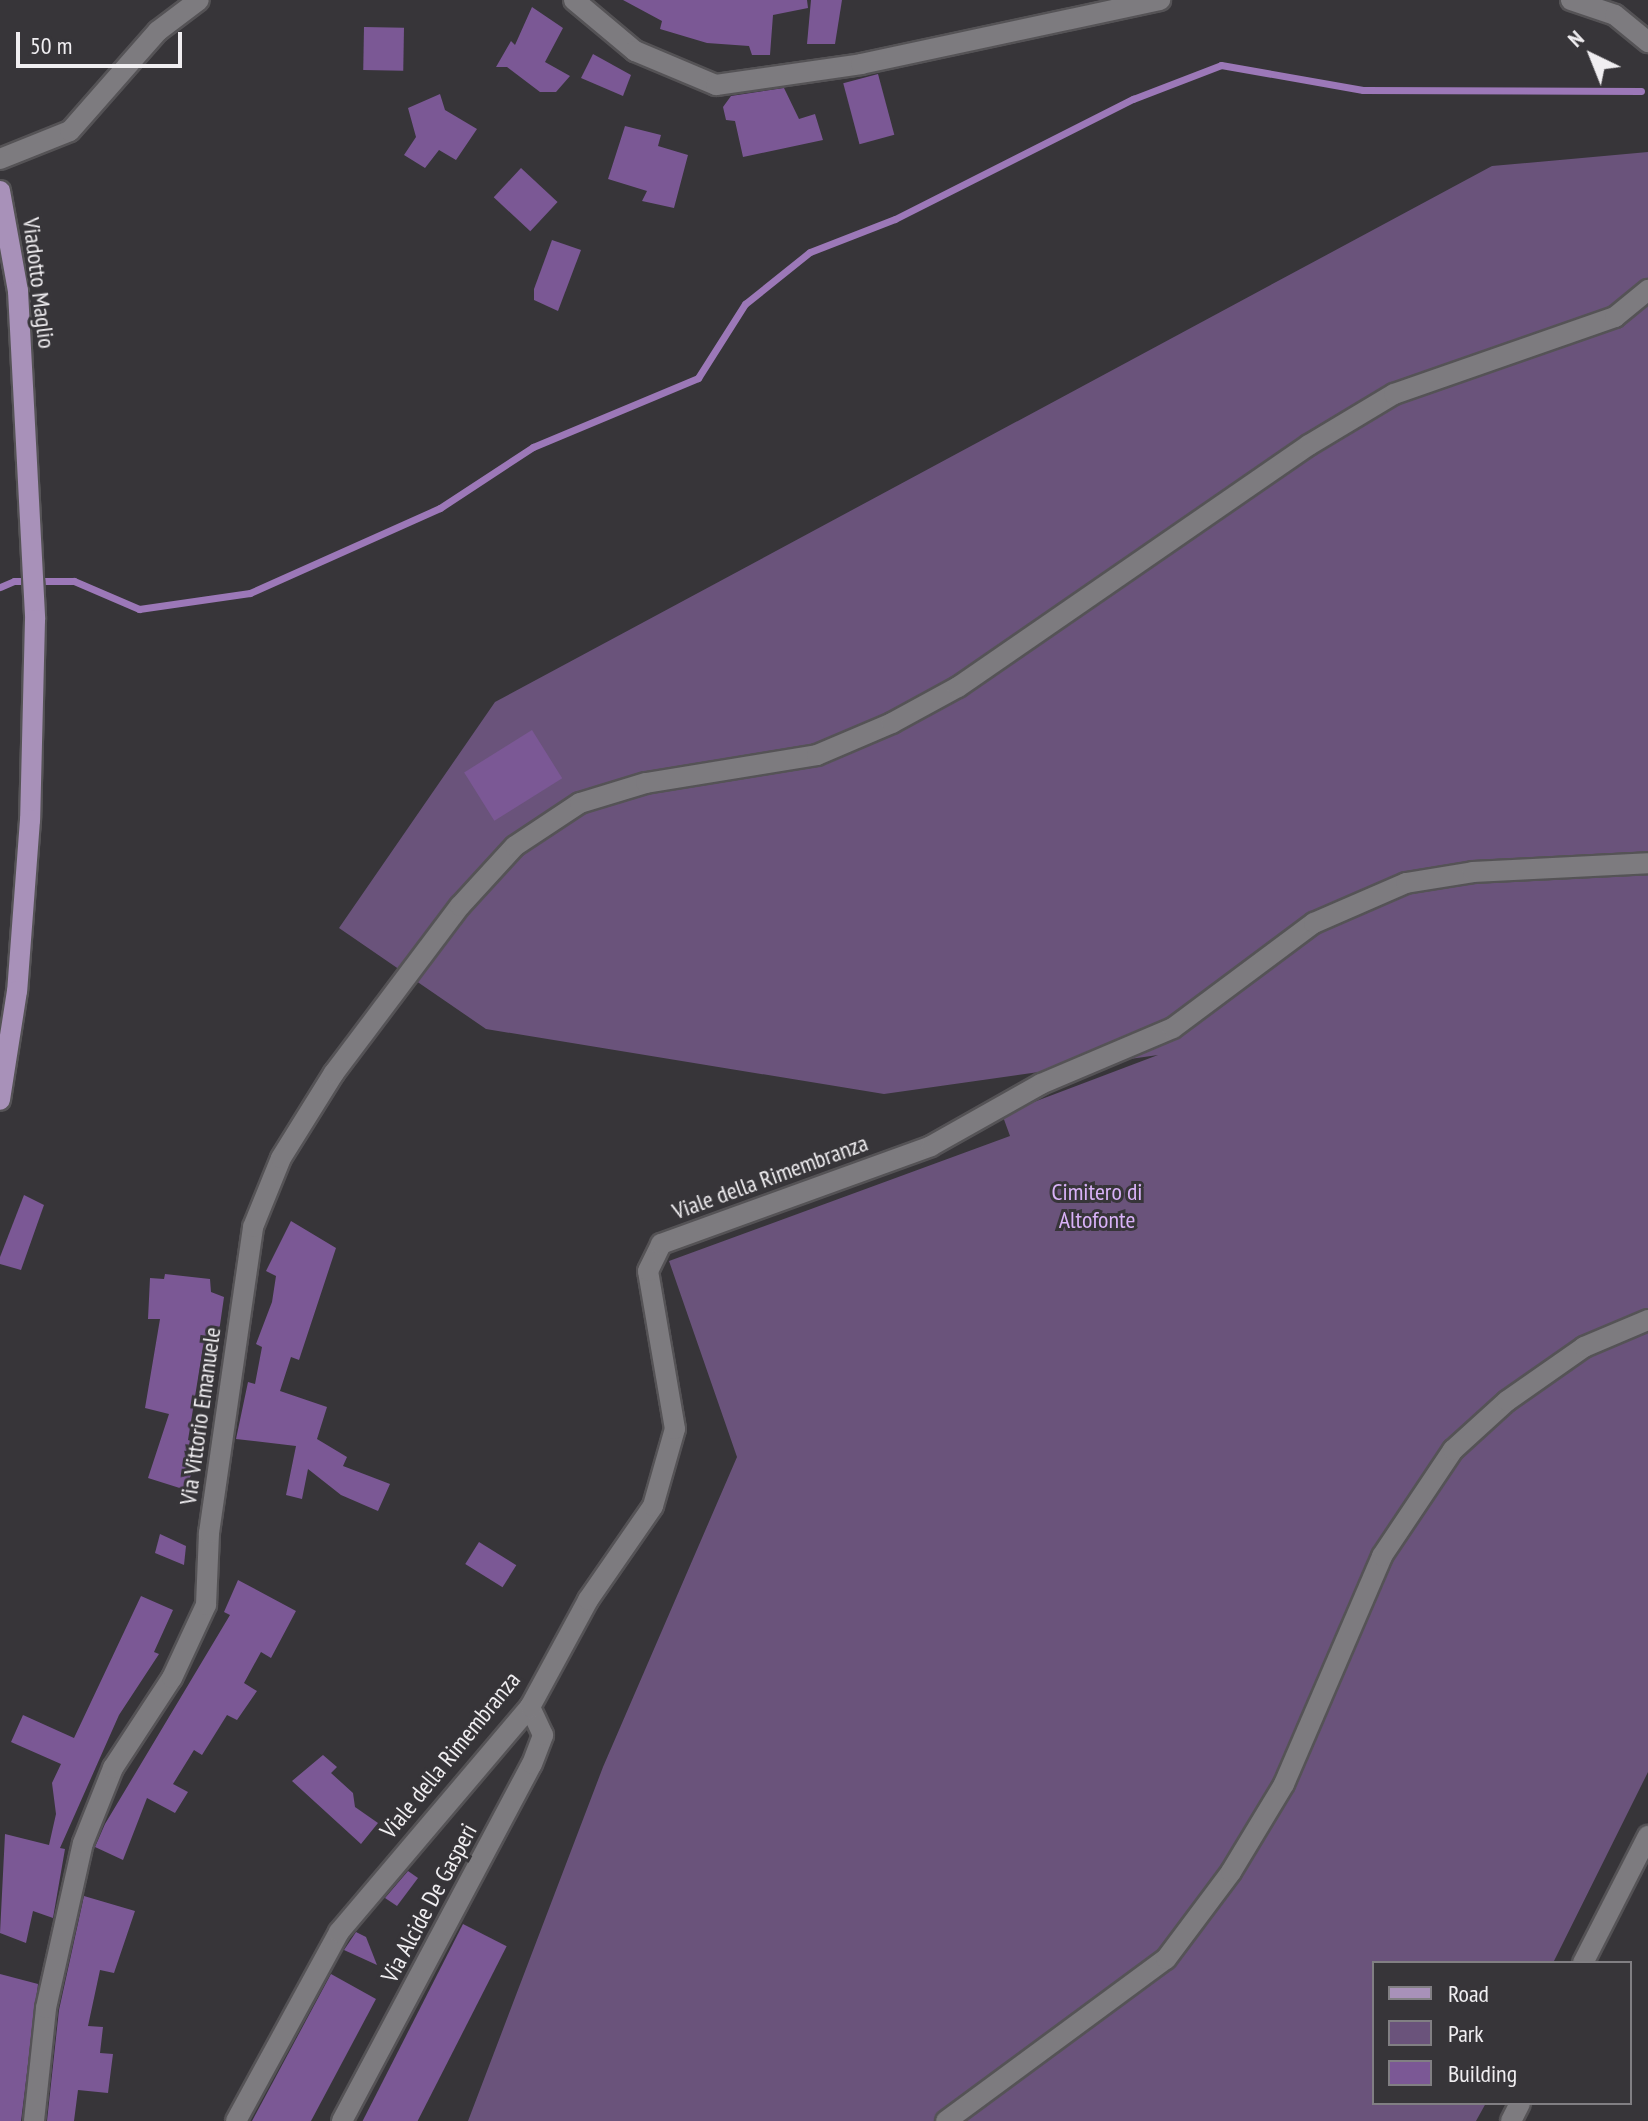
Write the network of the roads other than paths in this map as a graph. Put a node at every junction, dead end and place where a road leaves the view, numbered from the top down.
1 (199, 0) edge
2 (574, 0) edge
3 (1160, 0) edge
4 (1571, 0) edge
5 (1648, 42) edge
6 (0, 159) edge
7 (0, 191) edge
8 (1648, 290) edge
9 (1648, 863) edge
10 (0, 1100) edge
11 (1648, 1320) edge
12 (530, 1707) junction
13 (1648, 1836) edge
14 (1584, 1961) edge
15 (34, 2121) edge
16 (236, 2121) edge
17 (342, 2121) edge
18 (946, 2121) edge

1 - 6 street
2 - 3 street
4 - 5 street
7 - 10 main road, Viadotto Maglio
8 - 15 street, Via Vittorio Emanuele
9 - 12 street, Viale della Rimembranza
11 - 18 street
12 - 16 street, Viale della Rimembranza
12 - 17 street, Via Alcide De Gasperi
13 - 14 street

